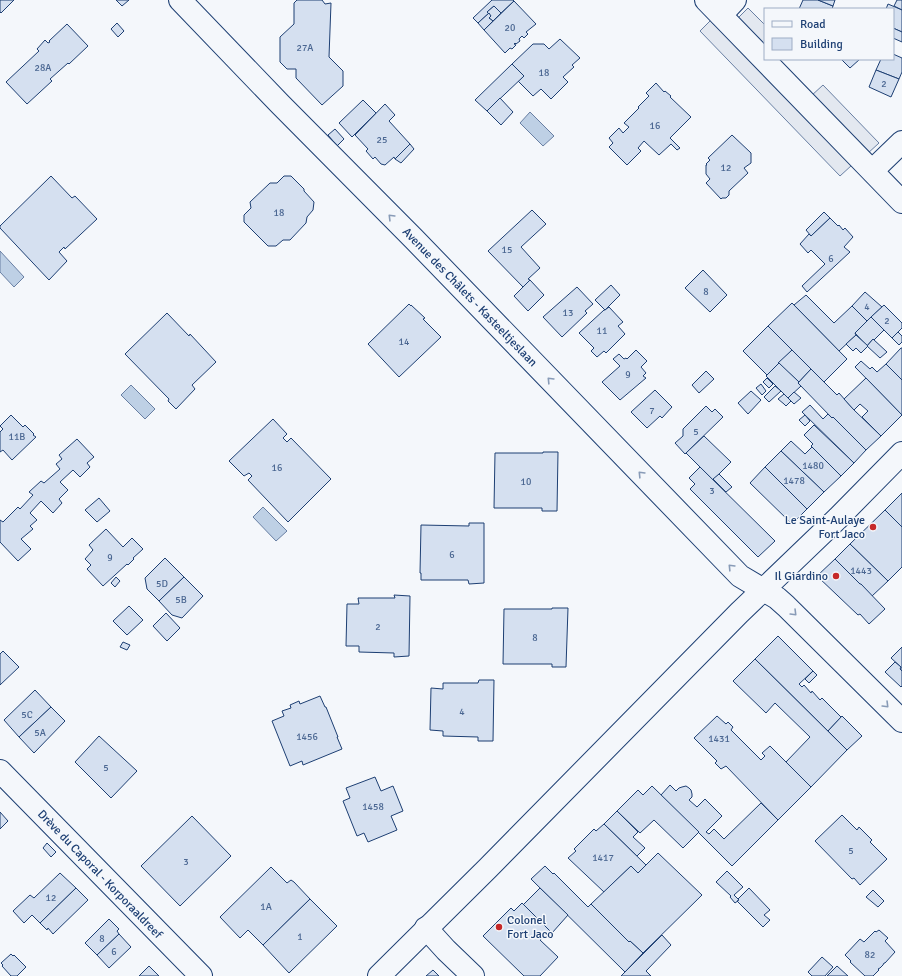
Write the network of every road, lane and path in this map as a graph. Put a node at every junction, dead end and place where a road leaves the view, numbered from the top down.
1 (180, 0) edge
2 (721, 5) edge
3 (764, 52) edge
4 (772, 60) edge
5 (902, 142) edge
6 (873, 170) junction
7 (902, 202) edge
8 (902, 453) edge
9 (763, 589) junction
10 (902, 721) edge
11 (0, 771) edge
12 (426, 928) junction
13 (201, 976) edge
14 (378, 976) edge
15 (473, 976) edge

9 -> 1 street, Avenue des Châlets - Kasteeltjeslaan
2 - 3 street
4 - 6 street
5 - 6 street
6 - 7 street
8 - 9 street
9 -> 10 street, Avenue des Châlets - Kasteeltjeslaan
9 - 12 street
11 - 13 street, Drève du Caporal - Korporaaldreef
12 - 14 street
12 - 15 street

